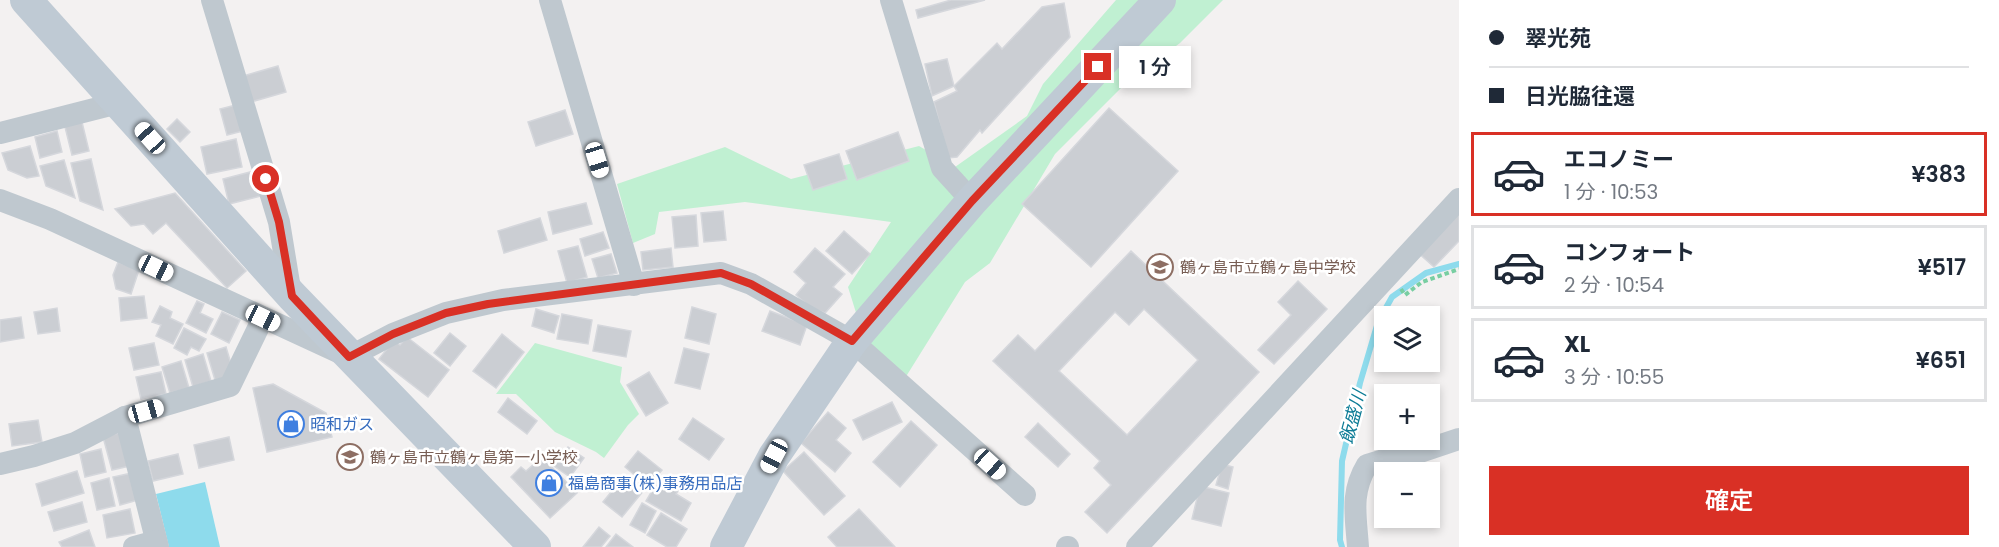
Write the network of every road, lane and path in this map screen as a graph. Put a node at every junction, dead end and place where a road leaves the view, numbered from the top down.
1 (26, 0) edge
2 (212, 0) edge
3 (550, 0) edge
4 (891, 0) edge
5 (1160, 0) edge
6 (118, 103) junction
7 (0, 133) edge
8 (1459, 199) edge
9 (0, 200) edge
10 (972, 201) junction
11 (1459, 268) edge
12 (1397, 283) dead end
13 (634, 285) junction
14 (292, 296) junction
15 (263, 318) junction
16 (852, 341) junction
17 (349, 357) junction
18 (125, 417) junction
19 (1459, 439) edge
20 (0, 464) edge
21 (1024, 495) dead end
22 (157, 544) edge
23 (134, 547) edge
24 (535, 547) edge
25 (726, 547) edge
26 (1137, 547) edge
27 (1358, 547) edge

1 - 6 main road
2 - 14 street
3 - 13 street
4 - 10 street
5 - 10 main road
6 - 7 street
6 - 14 main road
8 - 26 street
9 - 15 street
10 - 16 main road
11 - 12 path
13 - 16 street
13 - 17 street
14 - 17 main road
15 - 17 street
15 - 18 street
16 - 21 street
16 - 25 main road
17 - 24 main road
18 - 20 street
18 - 22 street
19 - 27 street
22 - 23 street

